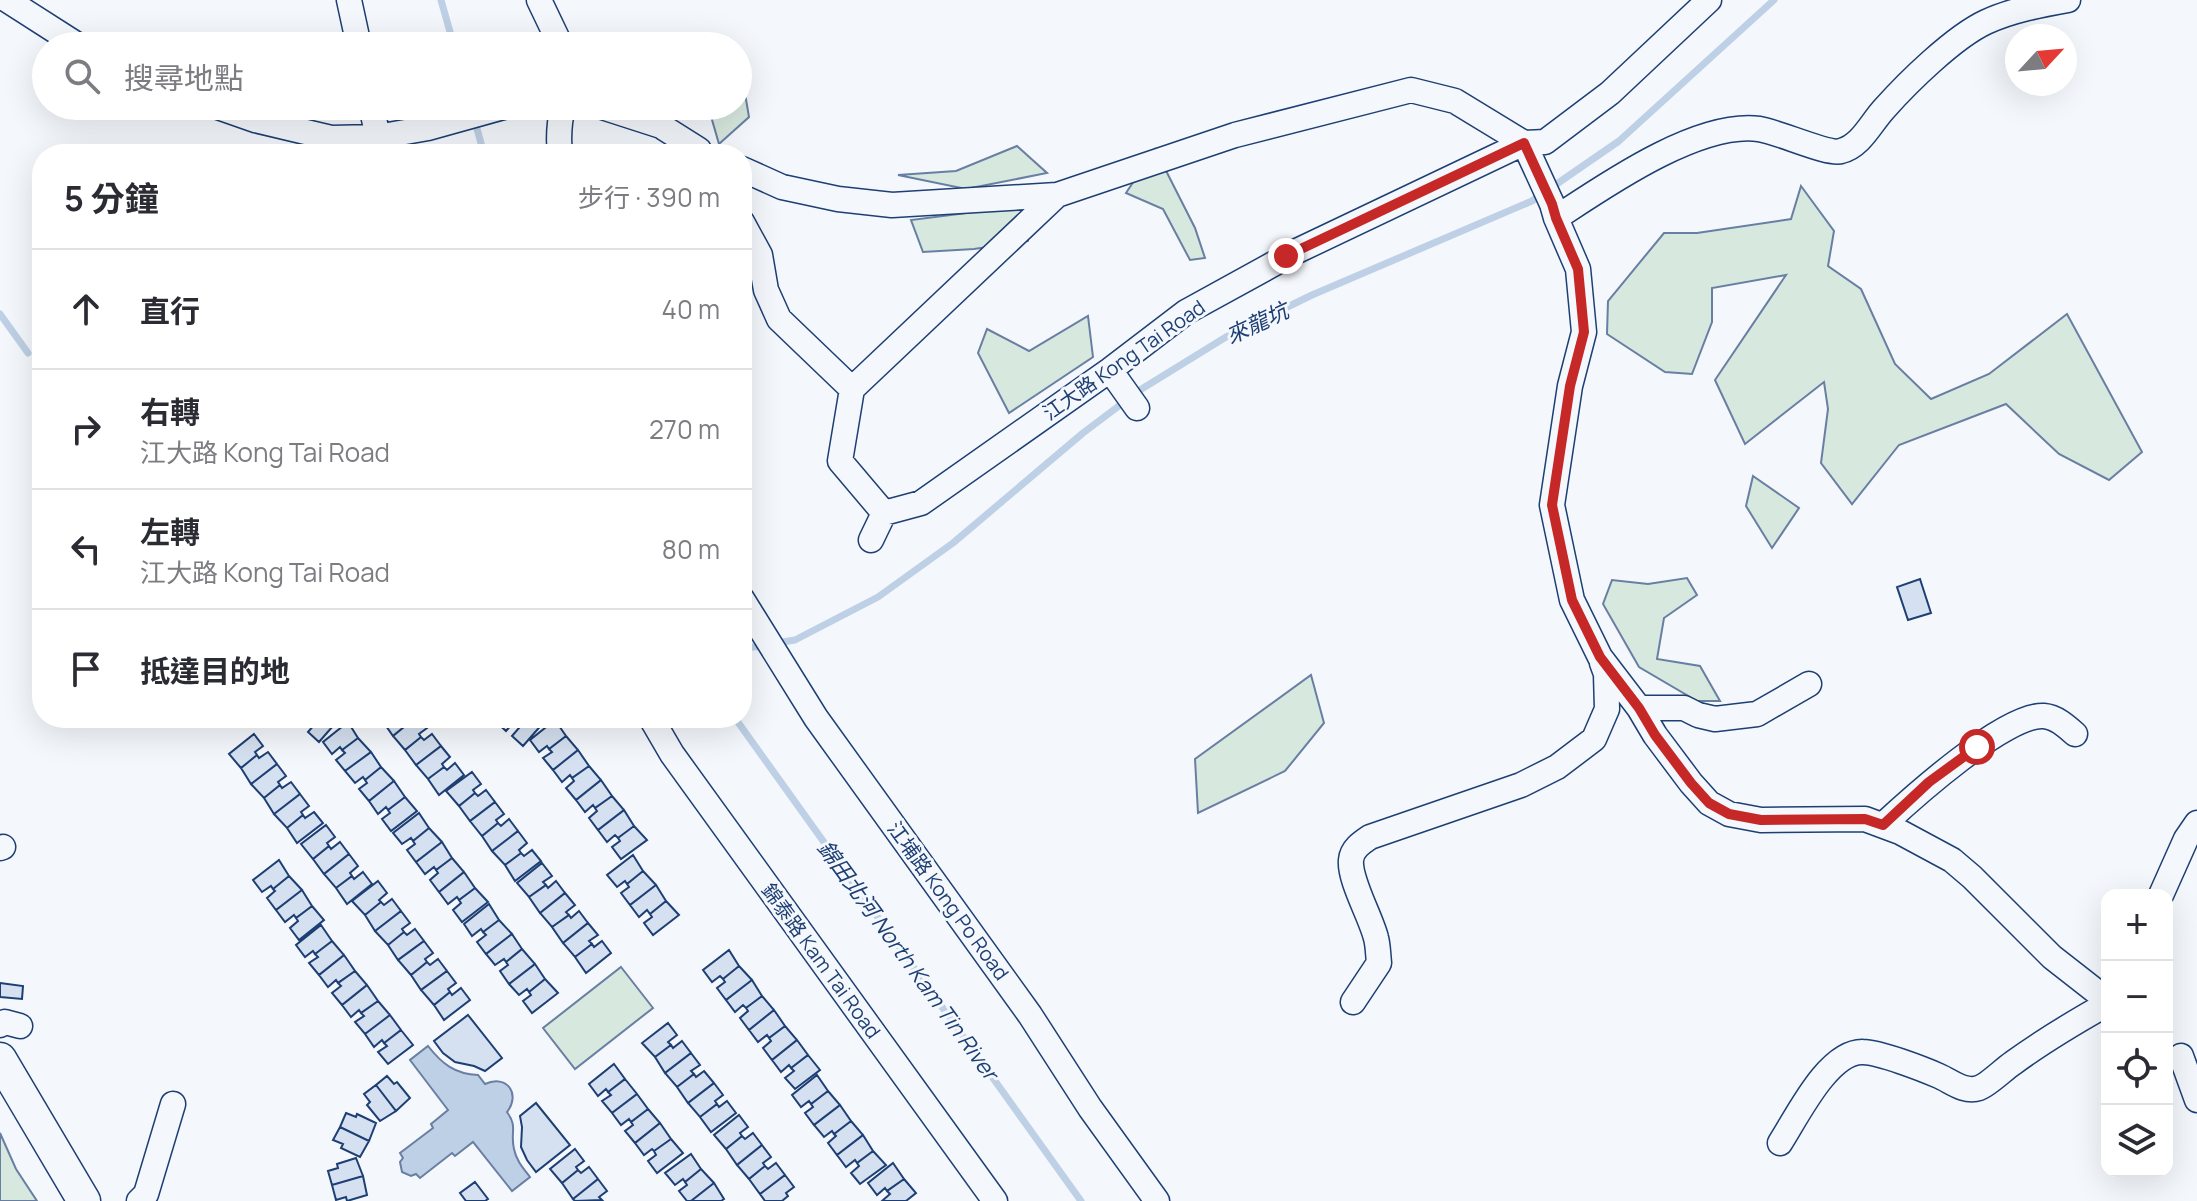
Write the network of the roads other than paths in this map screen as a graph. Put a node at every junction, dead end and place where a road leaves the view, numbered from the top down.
1 (7, 0) edge
2 (349, 0) edge
3 (539, 0) edge
4 (1709, 0) edge
5 (2068, 0) edge
6 (57, 32) edge
7 (356, 32) edge
8 (554, 32) edge
9 (255, 120) edge
10 (374, 120) edge
11 (457, 120) edge
12 (559, 120) edge
13 (642, 120) edge
14 (372, 144) edge
15 (379, 144) edge
16 (382, 144) edge
17 (560, 144) edge
18 (689, 144) edge
19 (1529, 154) junction
20 (752, 174) edge
21 (1057, 195) junction
22 (1554, 211) junction
23 (752, 240) edge
24 (1110, 370) junction
25 (852, 389) junction
26 (1137, 408) dead end
27 (884, 513) junction
28 (871, 540) dead end
29 (752, 616) edge
30 (1600, 657) junction
31 (1809, 684) dead end
32 (1639, 708) junction
33 (657, 728) edge
34 (2075, 734) dead end
35 (2197, 823) edge
36 (1883, 825) junction
37 (2164, 889) edge
38 (2101, 997) edge
39 (1353, 1002) dead end
40 (2101, 1006) edge
41 (2182, 1053) edge
42 (0, 1059) edge
43 (2197, 1100) edge
44 (173, 1104) dead end
45 (1780, 1143) dead end
46 (84, 1201) edge
47 (139, 1201) edge
48 (995, 1201) edge
49 (1157, 1201) edge

1 - 6 street
2 - 7 street
3 - 8 street
4 - 19 street, 江大路 Kong Tai Road
5 - 22 street
9 - 14 street
10 - 15 street
11 - 16 street
12 - 17 street
13 - 18 street
19 - 21 street
19 - 22 street
19 - 24 street, 江大路 Kong Tai Road
20 - 21 street
21 - 25 street
22 - 30 street
23 - 25 street
24 - 26 street
24 - 27 street, 江大路 Kong Tai Road
25 - 27 street
27 - 28 street
29 - 49 street, 江埔路 Kong Po Road
30 - 32 street
30 - 39 street
31 - 32 street
32 - 36 street
33 - 48 street, 錦泰路 Kam Tai Road
34 - 36 street
35 - 37 street
36 - 38 street
40 - 45 street
41 - 43 street
42 - 46 main road
44 - 47 street

